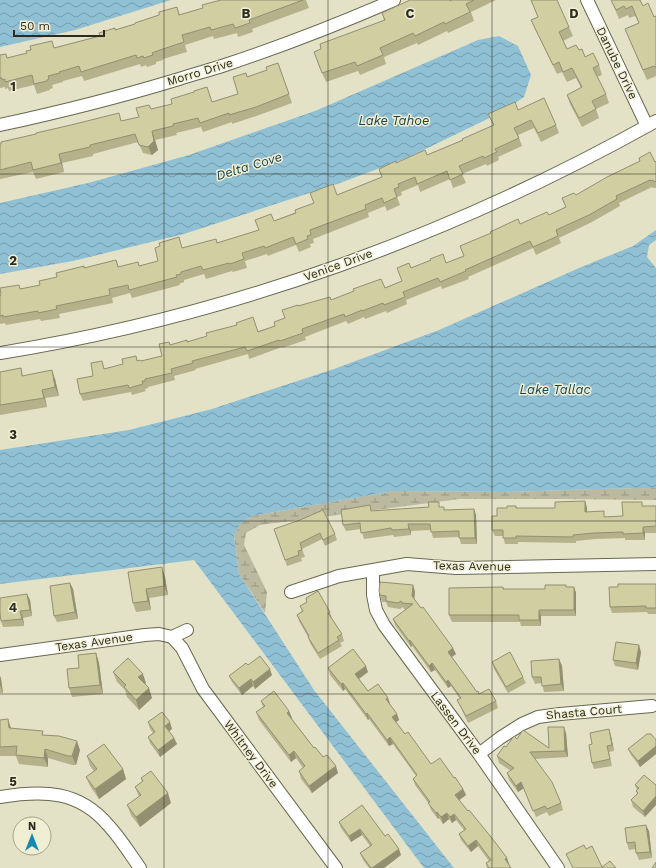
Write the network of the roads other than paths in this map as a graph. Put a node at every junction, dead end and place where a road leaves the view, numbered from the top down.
1 (394, 0) edge
2 (587, 0) edge
3 (652, 124) edge
4 (0, 125) edge
5 (0, 353) edge
6 (656, 564) edge
7 (374, 570) junction
8 (291, 592) dead end
9 (187, 630) dead end
10 (172, 637) junction
11 (0, 655) edge
12 (652, 706) dead end
13 (479, 754) junction
14 (0, 797) edge
15 (140, 868) edge
16 (336, 868) edge
17 (558, 868) edge

1 - 4 street, Morro Drive
2 - 3 street, Danube Drive
3 - 5 street, Venice Drive
6 - 7 street, Texas Avenue
7 - 8 street, Texas Avenue
7 - 13 street, Lassen Drive
9 - 10 street
10 - 11 street, Texas Avenue
10 - 16 street, Whitney Drive
12 - 13 street, Shasta Court
13 - 17 street, Lassen Drive
14 - 15 street

